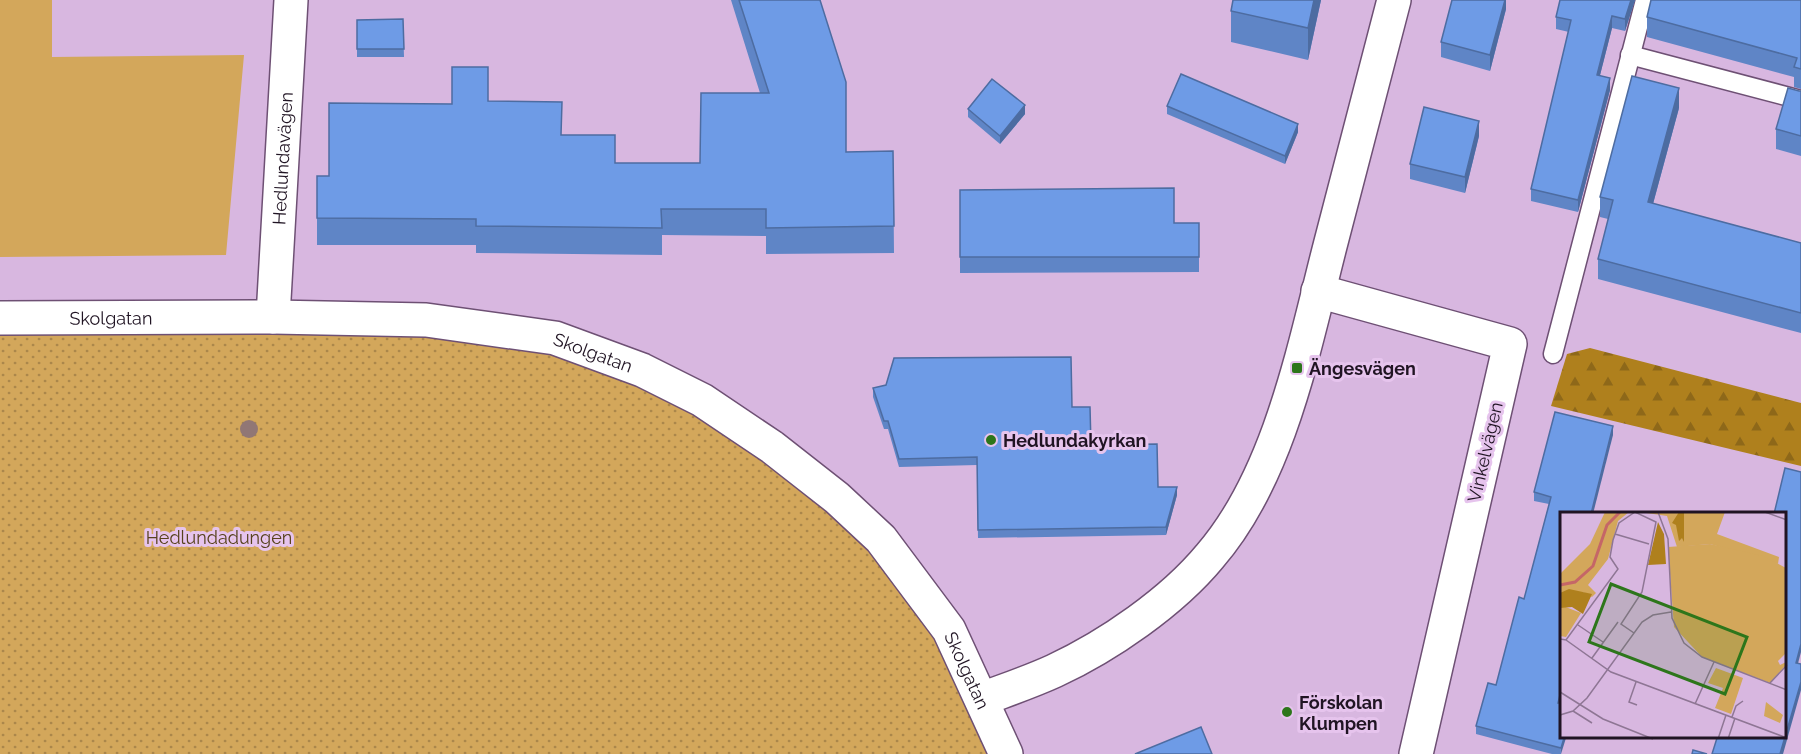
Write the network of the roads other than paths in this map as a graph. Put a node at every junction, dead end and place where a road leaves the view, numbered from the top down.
1 (291, 0) edge
2 (1394, 0) edge
3 (1645, 0) edge
4 (1630, 55) junction
5 (1801, 100) edge
6 (1318, 291) junction
7 (273, 317) junction
8 (0, 318) edge
9 (1553, 354) dead end
10 (982, 699) junction
11 (1006, 754) edge
12 (1416, 754) edge

1 - 7 street, Hedlundavägen
2 - 6 street
3 - 4 lane
4 - 5 lane
4 - 9 lane
6 - 10 street
6 - 12 street, Vinkelvägen
7 - 8 street, Skolgatan
7 - 10 street, Skolgatan
10 - 11 street, Skolgatan

